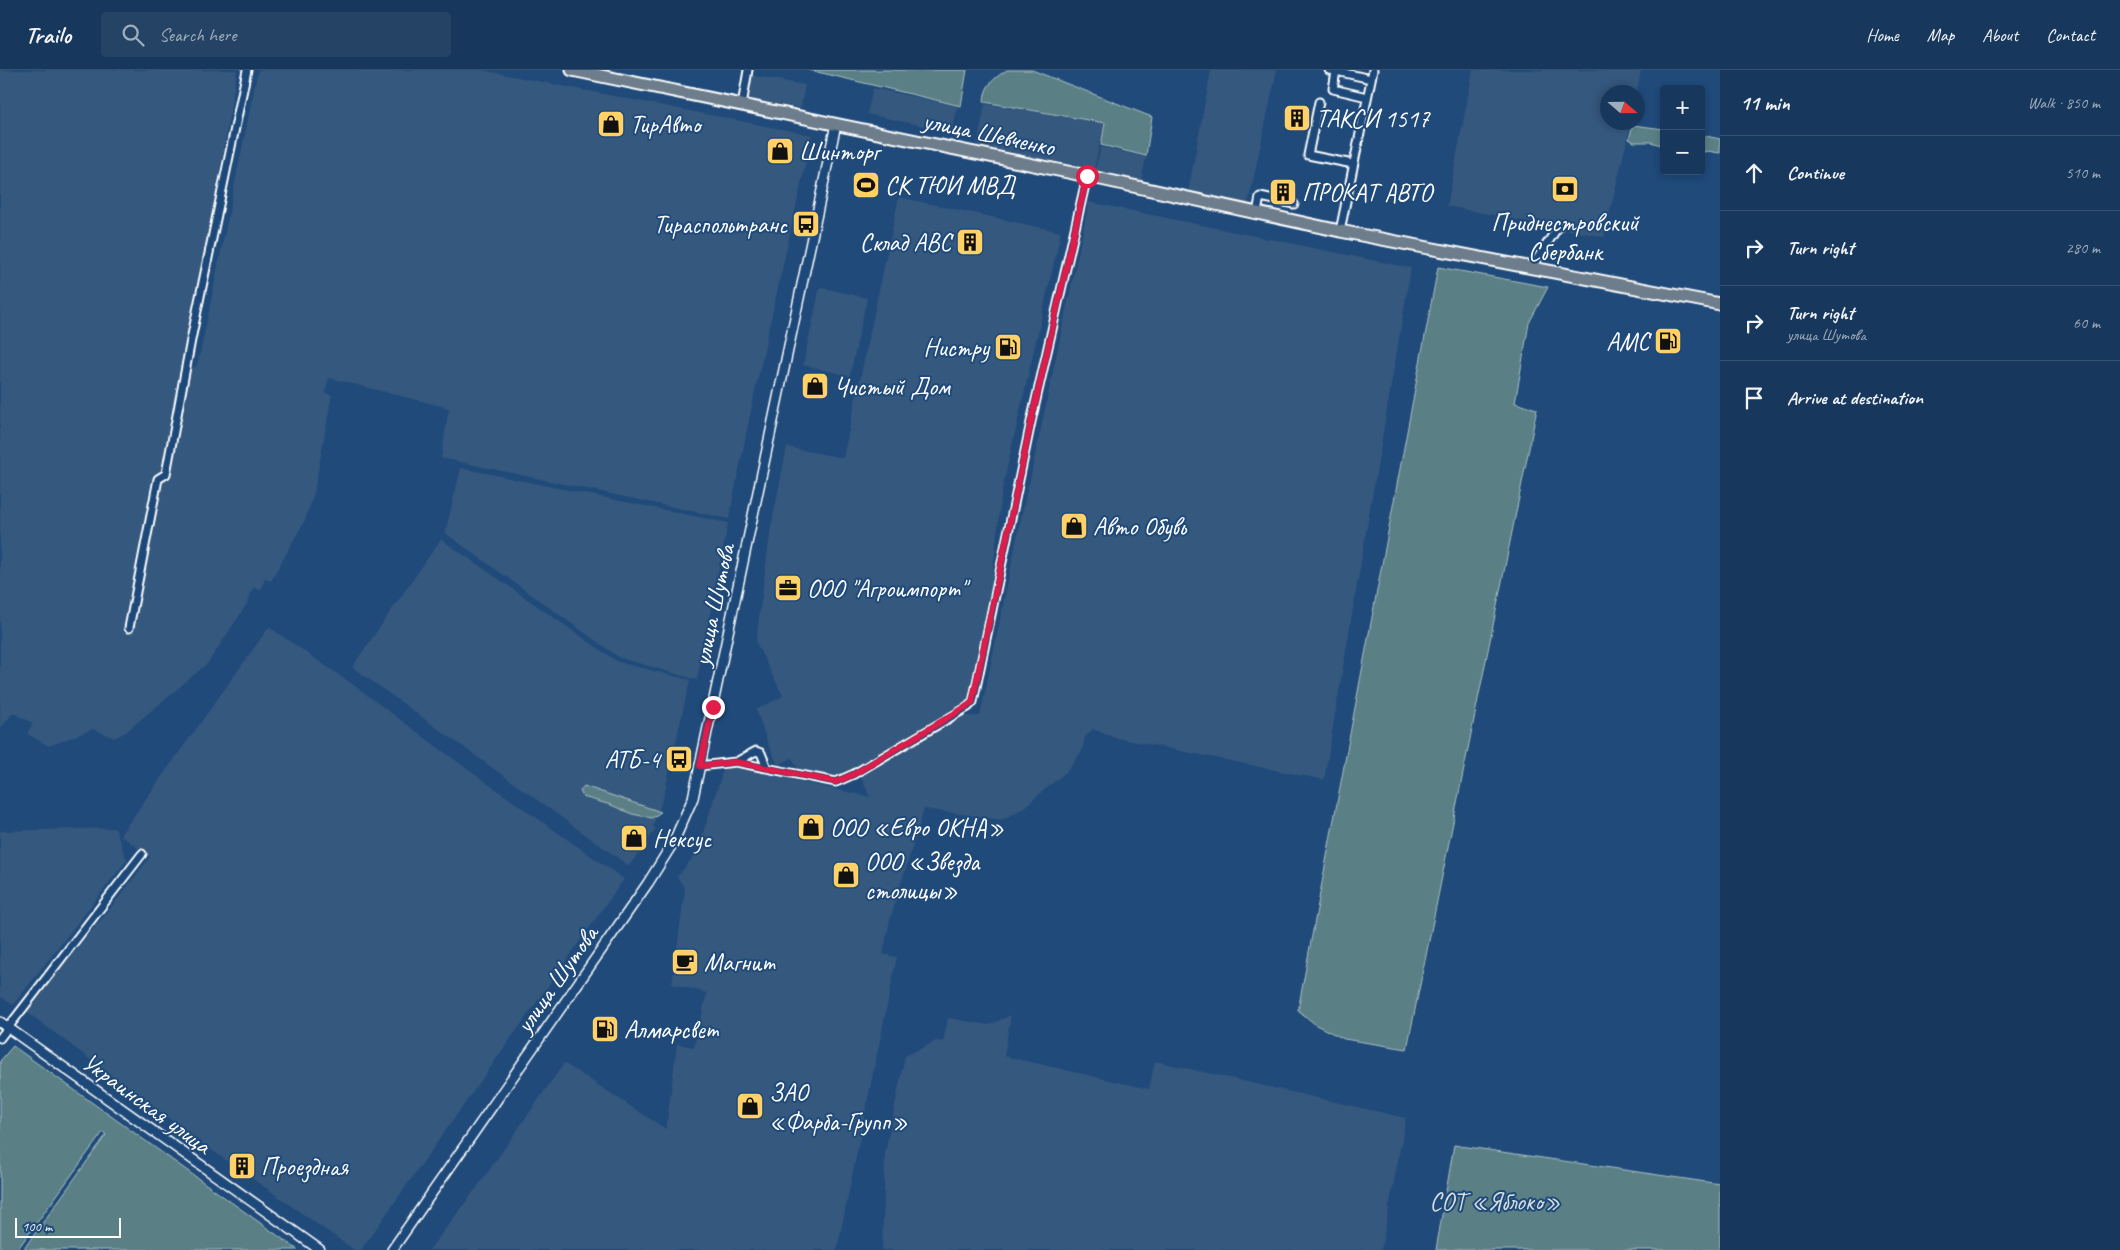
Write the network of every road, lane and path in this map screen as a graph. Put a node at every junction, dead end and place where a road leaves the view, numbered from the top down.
1 (247, 70) edge
2 (572, 70) edge
3 (748, 70) edge
4 (1373, 70) edge
5 (1333, 71) edge
6 (1371, 79) junction
7 (1368, 97) junction
8 (1319, 102) dead end
9 (742, 105) junction
10 (836, 124) junction
11 (1353, 164) junction
12 (1087, 176) junction
13 (1294, 204) dead end
14 (1257, 213) junction
15 (1558, 227) dead end
16 (1340, 231) junction
17 (1531, 268) junction
18 (1720, 304) edge
19 (129, 628) dead end
20 (736, 762) junction
21 (700, 766) junction
22 (767, 768) junction
23 (142, 854) dead end
24 (0, 1022) edge
25 (8, 1028) junction
26 (0, 1038) edge
27 (320, 1250) edge
28 (392, 1250) edge

1 - 19 street
2 - 9 highway, улица Шевченко
3 - 9 street
4 - 6 street
5 - 6 street
5 - 7 street
6 - 7 street
7 - 11 street
8 - 11 street
9 - 10 highway, улица Шевченко
10 - 12 highway, улица Шевченко
10 - 21 street, улица Шутова
11 - 16 street
12 - 14 highway, улица Шевченко
12 - 22 street
13 - 14 street
14 - 16 highway, улица Шевченко
15 - 17 street
16 - 17 highway, улица Шевченко
17 - 18 highway, улица Шевченко
20 - 21 street
20 - 22 street
20 - 22 street
21 - 28 street, улица Шутова
23 - 25 street
24 - 25 street, Украинская улица
25 - 26 street
25 - 27 street, Украинская улица

